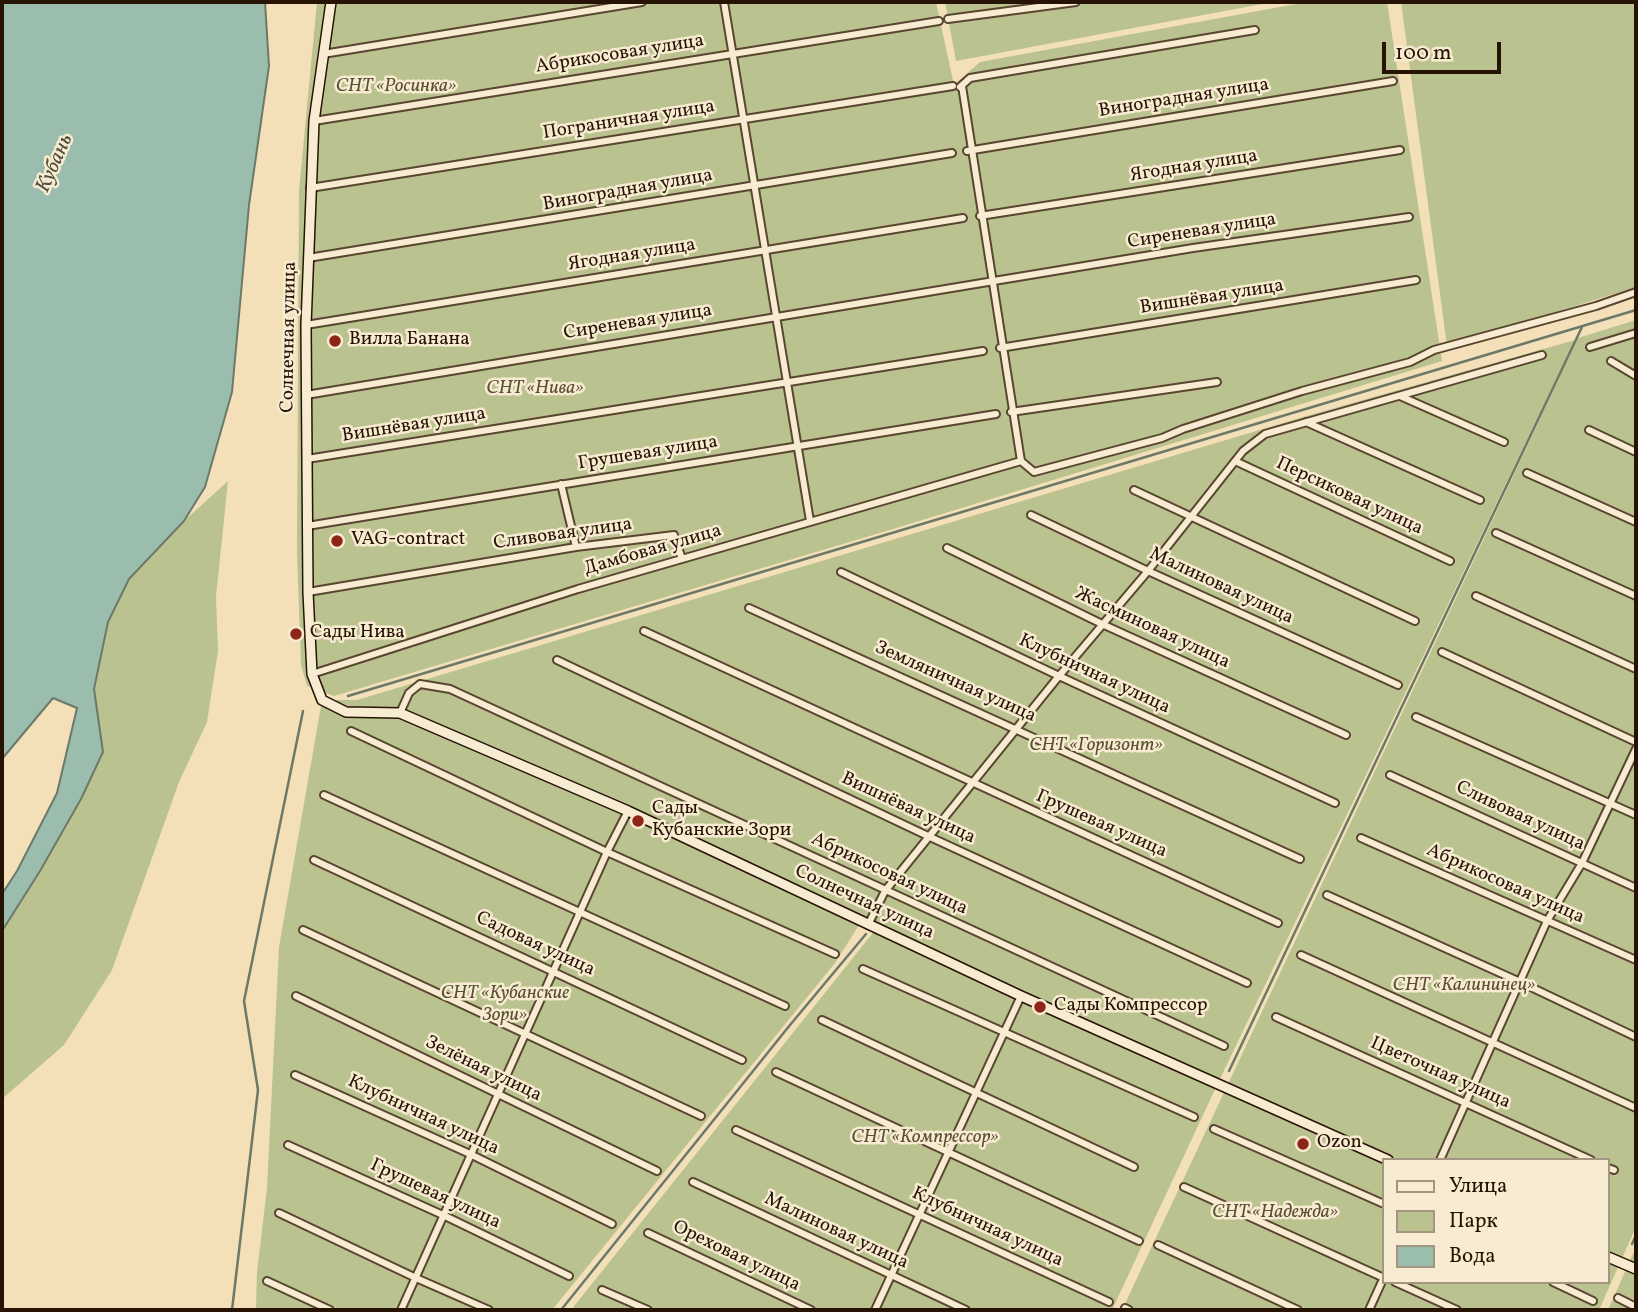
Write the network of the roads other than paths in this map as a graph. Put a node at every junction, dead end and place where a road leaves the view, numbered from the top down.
1 (331, 2) edge
2 (642, 2) edge
3 (724, 2) edge
4 (1076, 2) edge
5 (948, 19) dead end
6 (939, 21) dead end
7 (1255, 30) dead end
8 (733, 53) junction
9 (323, 54) junction
10 (1392, 81) dead end
11 (957, 87) junction
12 (744, 118) junction
13 (314, 121) junction
14 (969, 150) junction
15 (1400, 150) dead end
16 (952, 153) dead end
17 (754, 185) junction
18 (310, 188) junction
19 (979, 216) junction
20 (1409, 217) dead end
21 (962, 219) dead end
22 (765, 250) junction
23 (308, 258) junction
24 (1416, 280) dead end
25 (992, 281) junction
26 (1636, 292) edge
27 (777, 316) junction
28 (306, 325) junction
29 (1636, 334) edge
30 (1590, 347) dead end
31 (1001, 348) junction
32 (983, 351) dead end
33 (1542, 355) dead end
34 (1611, 361) dead end
35 (1636, 376) edge
36 (788, 382) junction
37 (1217, 382) dead end
38 (306, 394) junction
39 (1399, 396) junction
40 (1011, 412) junction
41 (996, 414) dead end
42 (1306, 422) junction
43 (1589, 430) dead end
44 (1504, 442) dead end
45 (798, 446) junction
46 (1636, 452) edge
47 (307, 459) junction
48 (1021, 461) junction
49 (1235, 461) junction
50 (1527, 473) dead end
51 (561, 484) junction
52 (1134, 491) dead end
53 (1480, 499) dead end
54 (1031, 515) dead end
55 (1191, 516) junction
56 (810, 521) junction
57 (1636, 522) edge
58 (306, 526) junction
59 (1496, 533) dead end
60 (576, 547) junction
61 (947, 548) dead end
62 (682, 558) junction
63 (1450, 561) dead end
64 (1148, 571) junction
65 (841, 572) dead end
66 (308, 592) junction
67 (1476, 596) dead end
68 (1636, 596) edge
69 (749, 608) dead end
70 (1415, 621) dead end
71 (1102, 624) junction
72 (644, 631) dead end
73 (1442, 652) dead end
74 (557, 660) dead end
75 (1636, 669) edge
76 (312, 674) junction
77 (1059, 676) junction
78 (1398, 685) dead end
79 (400, 713) junction
80 (1416, 717) dead end
81 (1018, 729) junction
82 (351, 731) dead end
83 (1346, 735) dead end
84 (1636, 742) edge
85 (1636, 749) edge
86 (1390, 775) dead end
87 (973, 784) junction
88 (324, 795) dead end
89 (1335, 803) dead end
90 (1611, 804) junction
91 (628, 811) junction
92 (1636, 815) edge
93 (930, 837) junction
94 (1361, 838) dead end
95 (607, 852) junction
96 (1300, 859) dead end
97 (314, 860) dead end
98 (1582, 863) junction
99 (1636, 888) edge
100 (885, 891) junction
101 (1327, 895) dead end
102 (581, 912) junction
103 (1547, 920) junction
104 (1278, 923) dead end
105 (868, 925) junction
106 (303, 930) dead end
107 (835, 954) dead end
108 (1301, 955) dead end
109 (1636, 960) edge
110 (863, 969) dead end
111 (554, 971) junction
112 (1518, 981) junction
113 (1247, 983) dead end
114 (296, 996) dead end
115 (1021, 996) junction
116 (785, 1006) dead end
117 (1276, 1017) dead end
118 (822, 1020) dead end
119 (1004, 1032) junction
120 (527, 1034) junction
121 (1636, 1037) edge
122 (1492, 1042) junction
123 (1224, 1046) dead end
124 (742, 1060) dead end
125 (776, 1072) dead end
126 (295, 1075) dead end
127 (976, 1093) junction
128 (498, 1095) junction
129 (1465, 1102) junction
130 (1636, 1108) edge
131 (701, 1116) dead end
132 (1194, 1117) dead end
133 (1214, 1129) dead end
134 (736, 1130) dead end
135 (288, 1145) dead end
136 (948, 1152) junction
137 (470, 1154) junction
138 (1384, 1158) edge
139 (1441, 1158) edge
140 (1587, 1158) edge
141 (1135, 1167) dead end
142 (657, 1171) dead end
143 (693, 1182) dead end
144 (1184, 1187) dead end
145 (1382, 1203) edge
146 (279, 1213) dead end
147 (918, 1214) junction
148 (445, 1216) junction
149 (612, 1224) dead end
150 (648, 1233) dead end
151 (1139, 1241) dead end
152 (1158, 1245) dead end
153 (1610, 1257) edge
154 (1636, 1269) edge
155 (569, 1276) dead end
156 (890, 1276) junction
157 (1382, 1276) edge
158 (416, 1278) junction
159 (267, 1281) dead end
160 (1382, 1281) edge
161 (1399, 1284) edge
162 (1557, 1284) edge
163 (601, 1290) dead end
164 (1618, 1298) dead end
165 (1592, 1301) dead end
166 (1109, 1302) dead end
167 (1636, 1307) edge
168 (330, 1310) edge
169 (401, 1310) edge
170 (489, 1310) edge
171 (648, 1310) edge
172 (811, 1310) edge
173 (875, 1310) edge
174 (965, 1310) edge
175 (1298, 1310) edge
176 (1369, 1310) edge
177 (1457, 1310) edge

1 - 9 street, Солнечная улица
2 - 9 street
3 - 8 street
4 - 5 street
6 - 8 street, Абрикосовая улица
7 - 11 street
8 - 12 street
8 - 13 street, Абрикосовая улица
9 - 13 street, Солнечная улица
10 - 14 street, Виноградная улица
11 - 12 street, Пограничная улица
11 - 14 street
12 - 17 street
12 - 18 street, Пограничная улица
13 - 18 street, Солнечная улица
14 - 19 street
15 - 19 street, Ягодная улица
16 - 17 street, Виноградная улица
17 - 22 street
17 - 23 street, Виноградная улица
18 - 23 street, Солнечная улица
19 - 25 street
20 - 25 street, Сиреневая улица
21 - 22 street, Ягодная улица
22 - 27 street
22 - 28 street, Ягодная улица
23 - 28 street, Солнечная улица
24 - 31 street, Вишнёвая улица
25 - 27 street, Сиреневая улица
25 - 31 street
26 - 48 street
27 - 36 street
27 - 38 street, Сиреневая улица
28 - 38 street, Солнечная улица
29 - 30 street
31 - 40 street
32 - 36 street, Вишнёвая улица
33 - 39 street
34 - 35 street
36 - 45 street
36 - 47 street, Вишнёвая улица
37 - 40 street
38 - 47 street, Солнечная улица
39 - 42 street
39 - 44 street
40 - 48 street
41 - 45 street, Грушевая улица
42 - 49 street
42 - 53 street
43 - 46 street
45 - 51 street, Грушевая улица
45 - 56 street
47 - 58 street, Солнечная улица
48 - 56 street, Дамбовая улица
49 - 55 street
49 - 63 street, Персиковая улица
50 - 57 street
51 - 58 street, Грушевая улица
51 - 60 street
52 - 55 street
54 - 64 street, Малиновая улица
55 - 64 street
55 - 70 street
56 - 62 street, Дамбовая улица
58 - 66 street, Солнечная улица
59 - 68 street
60 - 62 street, Сливовая улица
60 - 66 street, Сливовая улица
61 - 71 street, Жасминовая улица
62 - 76 street, Дамбовая улица
64 - 71 street
64 - 78 street, Малиновая улица
65 - 77 street, Клубничная улица
66 - 76 street, Солнечная улица
67 - 75 street
69 - 81 street, Земляничная улица
71 - 77 street
71 - 83 street, Жасминовая улица
72 - 87 street, Грушевая улица
73 - 84 street
74 - 93 street, Вишнёвая улица
76 - 79 street, Солнечная улица
77 - 81 street
77 - 89 street, Клубничная улица
79 - 91 street, Солнечная улица
79 - 100 street, Абрикосовая улица
80 - 90 street
81 - 87 street
81 - 96 street, Земляничная улица
82 - 95 street
85 - 90 street
86 - 98 street, Сливовая улица
87 - 93 street
87 - 104 street, Грушевая улица
88 - 102 street
90 - 92 street
90 - 98 street
91 - 95 street
91 - 105 street, Солнечная улица
93 - 100 street
93 - 113 street, Вишнёвая улица
94 - 103 street, Абрикосовая улица
95 - 102 street
95 - 107 street
97 - 111 street, Садовая улица
98 - 99 street, Сливовая улица
98 - 103 street
100 - 105 street
100 - 123 street, Абрикосовая улица
101 - 112 street
102 - 111 street
102 - 116 street
103 - 109 street, Абрикосовая улица
103 - 112 street
105 - 115 street, Солнечная улица
106 - 120 street
108 - 122 street
110 - 119 street
111 - 120 street
111 - 124 street, Садовая улица
112 - 121 street
112 - 122 street
114 - 128 street, Зелёная улица
115 - 119 street
115 - 138 street, Солнечная улица
117 - 129 street, Цветочная улица
118 - 127 street
119 - 127 street
119 - 132 street
120 - 128 street
120 - 131 street
122 - 129 street
122 - 130 street
125 - 136 street
126 - 137 street, Клубничная улица
127 - 136 street
127 - 141 street
128 - 137 street
128 - 142 street, Зелёная улица
129 - 139 street
129 - 140 street, Цветочная улица
133 - 145 street
134 - 147 street, Клубничная улица
135 - 148 street, Грушевая улица
136 - 147 street
136 - 151 street
137 - 148 street
137 - 149 street, Клубничная улица
143 - 156 street, Малиновая улица
144 - 157 street
146 - 158 street
147 - 156 street
147 - 166 street, Клубничная улица
148 - 155 street, Грушевая улица
148 - 158 street
150 - 172 street, Ореховая улица
152 - 175 street
153 - 154 street
156 - 173 street
156 - 174 street, Малиновая улица
158 - 169 street
158 - 170 street
159 - 168 street
160 - 176 street
161 - 177 street
162 - 165 street
163 - 171 street
164 - 167 street

